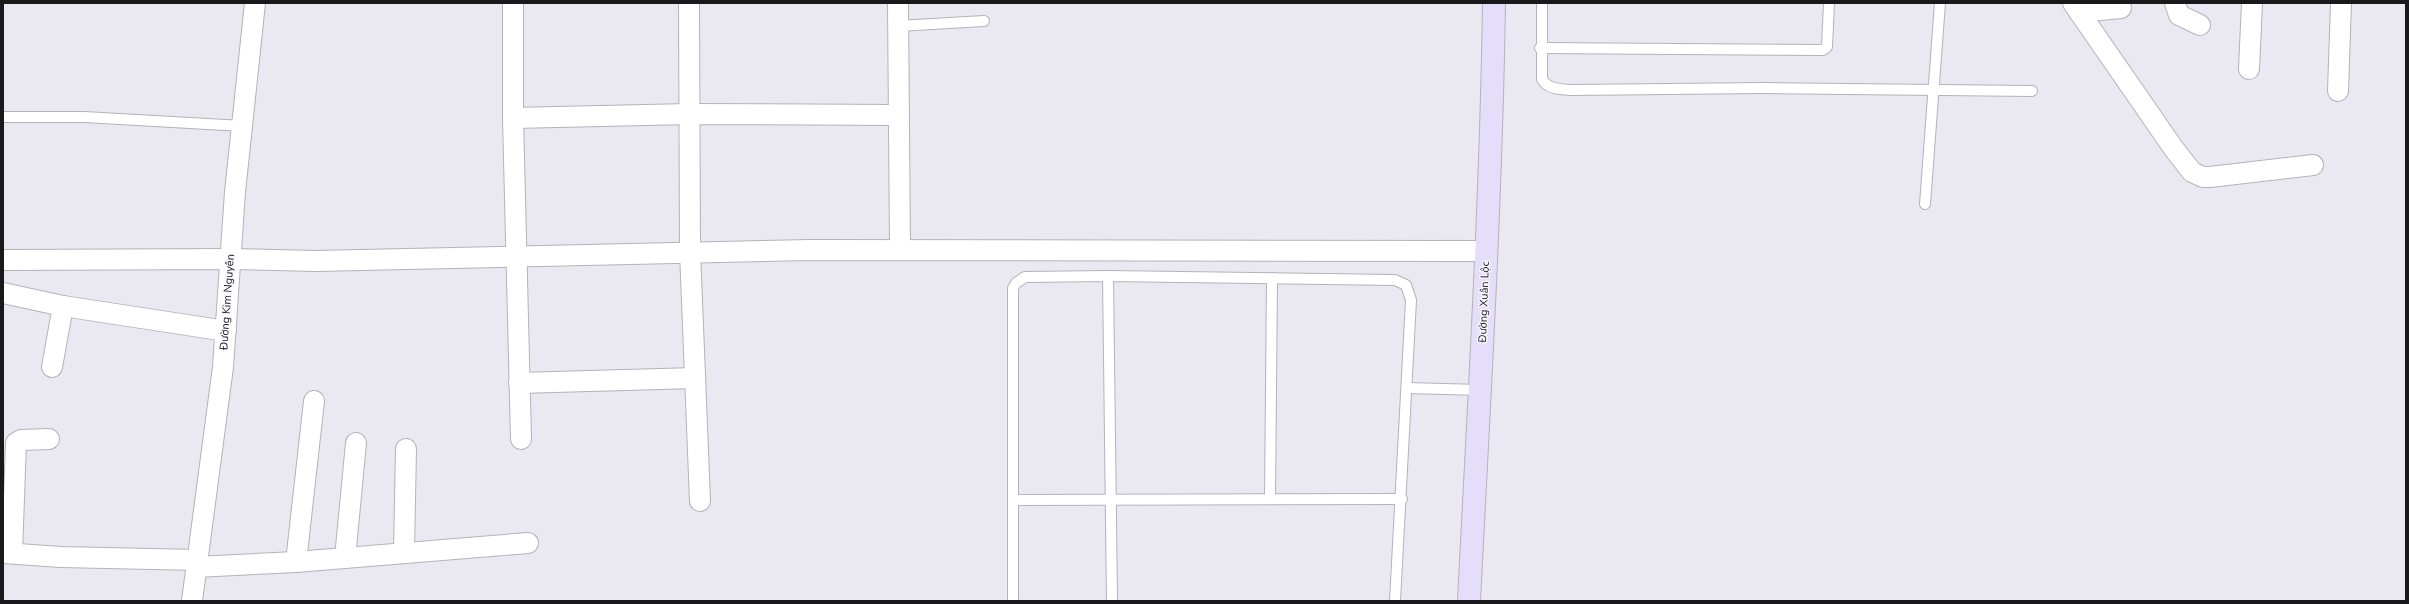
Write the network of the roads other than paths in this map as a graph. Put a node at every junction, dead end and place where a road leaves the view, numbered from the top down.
1 (255, 3) edge
2 (513, 3) edge
3 (689, 3) edge
4 (898, 3) edge
5 (1494, 3) edge
6 (1542, 3) edge
7 (1829, 3) edge
8 (1940, 3) edge
9 (2174, 3) edge
10 (2252, 3) edge
11 (2341, 3) edge
12 (2076, 8) edge
13 (2121, 8) dead end
14 (984, 21) dead end
15 (2200, 25) dead end
16 (898, 26) junction
17 (1540, 48) junction
18 (2249, 69) dead end
19 (1934, 90) junction
20 (2338, 91) dead end
21 (2032, 92) dead end
22 (690, 114) junction
23 (899, 115) junction
24 (3, 117) edge
25 (513, 118) junction
26 (243, 126) junction
27 (2313, 165) dead end
28 (1925, 204) dead end
29 (900, 250) junction
30 (690, 251) junction
31 (1486, 251) junction
32 (516, 256) junction
33 (230, 259) junction
34 (3, 260) edge
35 (1108, 276) junction
36 (1272, 278) junction
37 (3, 293) edge
38 (63, 306) junction
39 (226, 331) junction
40 (52, 367) dead end
41 (695, 378) junction
42 (519, 383) junction
43 (1407, 388) junction
44 (1481, 390) junction
45 (314, 401) dead end
46 (49, 439) dead end
47 (521, 439) dead end
48 (356, 443) dead end
49 (406, 449) dead end
50 (9, 488) edge
51 (1270, 499) junction
52 (1402, 499) junction
53 (1012, 500) junction
54 (1111, 500) junction
55 (700, 501) dead end
56 (528, 543) dead end
57 (404, 552) junction
58 (8, 553) edge
59 (345, 558) junction
60 (296, 562) junction
61 (197, 563) junction
62 (192, 601) edge
63 (1013, 601) edge
64 (1112, 601) edge
65 (1395, 601) edge
66 (1469, 601) edge

1 - 26 street, Đường Kim Nguyên
2 - 25 street
3 - 22 street
4 - 16 street
5 - 31 street, Đường Xuân Lộc
6 - 17 lane
7 - 17 lane
8 - 19 lane
9 - 15 street
10 - 18 street
11 - 20 street
12 - 13 street
12 - 27 street
14 - 16 lane
16 - 23 street
17 - 19 lane
19 - 21 lane
19 - 28 lane
22 - 23 street
22 - 25 street
22 - 30 street
23 - 29 street
24 - 26 lane
25 - 32 street
26 - 33 street, Đường Kim Nguyên
29 - 30 street
29 - 31 street
30 - 32 street
30 - 41 street
31 - 44 street, Đường Xuân Lộc
32 - 33 street
32 - 42 street
33 - 34 street
33 - 39 street, Đường Kim Nguyên
35 - 36 lane
35 - 53 lane
35 - 54 lane
36 - 43 lane
36 - 51 lane
37 - 38 street
38 - 39 street
38 - 40 street
39 - 61 street, Đường Kim Nguyên
41 - 42 street
41 - 55 street
42 - 47 street
43 - 44 lane
43 - 52 lane
44 - 66 street, Đường Xuân Lộc
45 - 60 street
46 - 50 street
48 - 59 street
49 - 57 street
50 - 58 street
51 - 52 lane
51 - 54 lane
52 - 65 lane
53 - 54 lane
53 - 63 lane
54 - 64 lane
56 - 57 street
57 - 59 street
58 - 61 street
59 - 60 street
60 - 61 street
61 - 62 street, Đường Kim Nguyên

